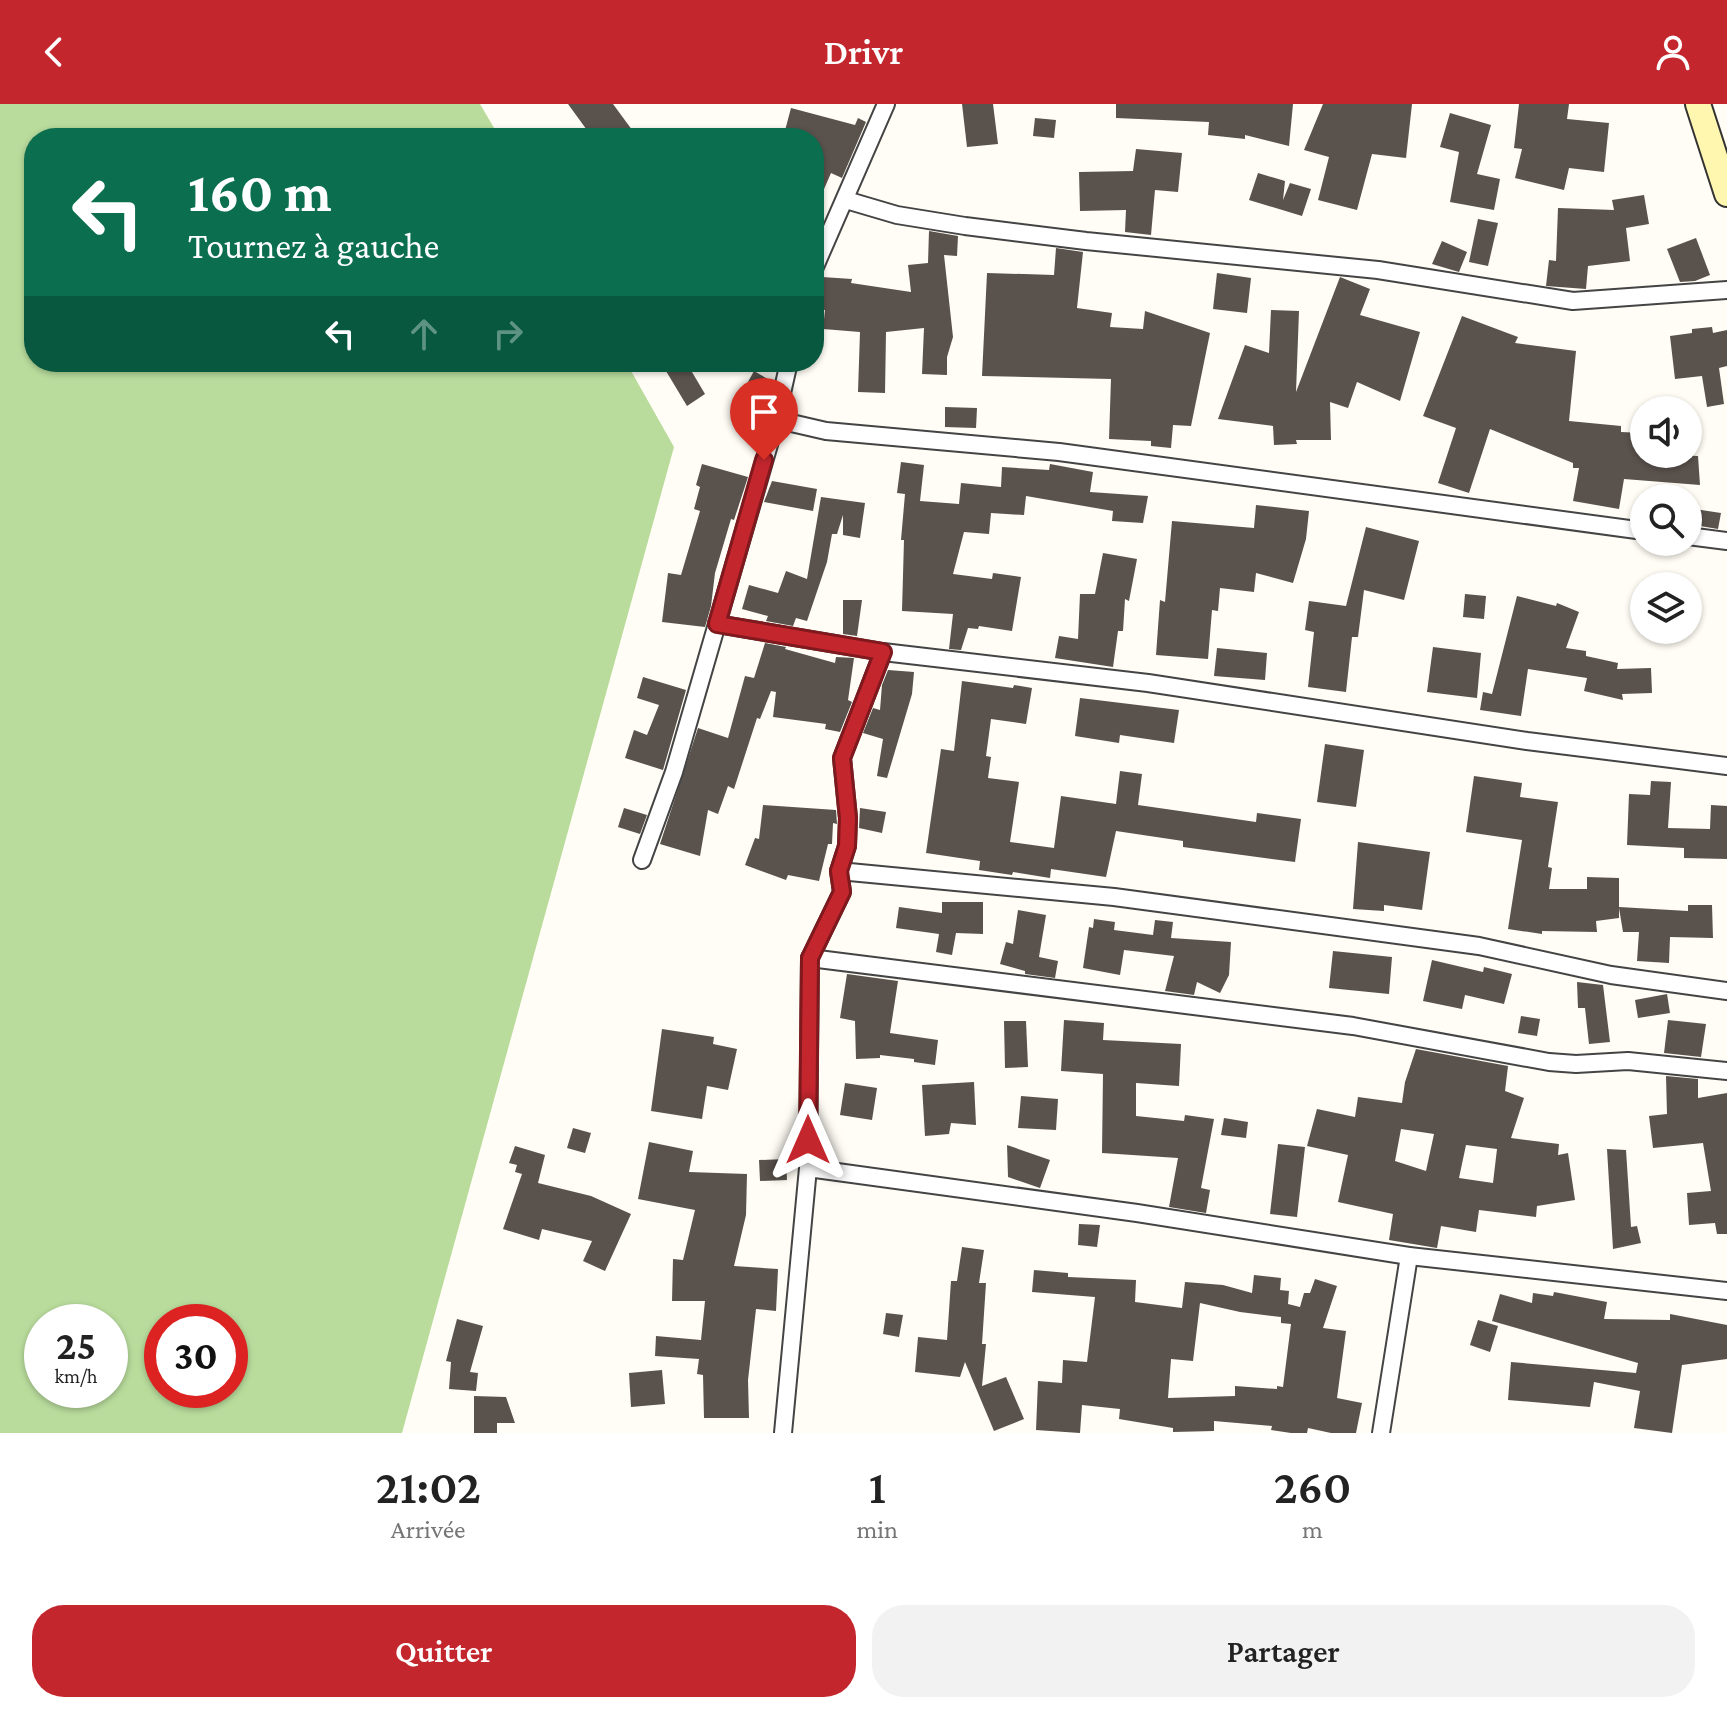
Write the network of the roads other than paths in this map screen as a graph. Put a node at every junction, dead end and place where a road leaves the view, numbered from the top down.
1 (886, 104) edge
2 (1698, 104) edge
3 (1727, 194) edge
4 (846, 200) junction
5 (824, 247) edge
6 (1727, 290) edge
7 (787, 372) edge
8 (775, 424) junction
9 (1630, 529) edge
10 (1702, 538) edge
11 (1727, 541) edge
12 (717, 624) junction
13 (883, 652) junction
14 (1727, 766) edge
15 (642, 860) dead end
16 (839, 871) junction
17 (810, 958) junction
18 (1727, 991) edge
19 (1727, 1071) edge
20 (808, 1168) junction
21 (1409, 1256) junction
22 (1727, 1291) edge
23 (783, 1433) edge
24 (1381, 1433) edge

1 - 4 street
2 - 3 street
4 - 5 street
4 - 6 street
7 - 8 street
8 - 9 street
8 - 12 street
10 - 11 street
12 - 13 street
12 - 15 street
13 - 14 street
13 - 16 street
16 - 17 street
16 - 18 street
17 - 19 street
17 - 20 street
20 - 21 street
20 - 23 street
21 - 22 street
21 - 24 street

